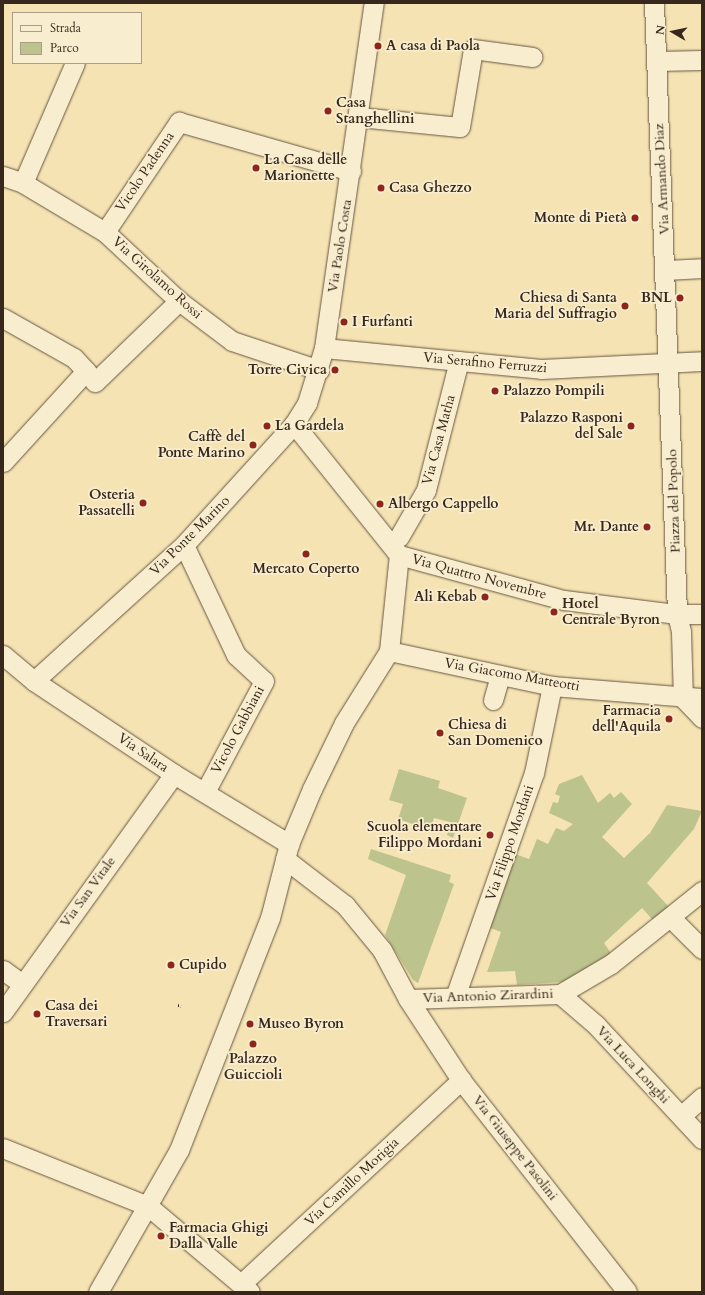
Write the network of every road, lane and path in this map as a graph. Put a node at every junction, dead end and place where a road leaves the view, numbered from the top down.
1 (374, 3) edge
2 (654, 3) edge
3 (532, 57) dead end
4 (702, 60) edge
5 (657, 61) junction
6 (75, 64) edge
7 (359, 117) junction
8 (351, 171) junction
9 (3, 176) edge
10 (24, 183) junction
11 (105, 232) junction
12 (702, 268) edge
13 (666, 270) junction
14 (179, 301) junction
15 (3, 318) edge
16 (324, 348) junction
17 (670, 359) junction
18 (459, 361) junction
19 (702, 361) edge
20 (319, 370) junction
21 (86, 371) junction
22 (294, 424) junction
23 (3, 462) edge
24 (184, 545) junction
25 (399, 546) junction
26 (677, 614) junction
27 (702, 614) edge
28 (3, 655) edge
29 (388, 656) junction
30 (500, 675) junction
31 (34, 681) junction
32 (552, 686) junction
33 (683, 698) junction
34 (702, 698) edge
35 (493, 700) dead end
36 (702, 718) edge
37 (174, 774) junction
38 (205, 792) junction
39 (288, 851) junction
40 (702, 891) edge
41 (671, 918) junction
42 (702, 949) edge
43 (3, 970) edge
44 (22, 984) junction
45 (560, 994) junction
46 (456, 998) junction
47 (408, 999) junction
48 (3, 1012) edge
49 (462, 1080) junction
50 (702, 1097) edge
51 (681, 1116) junction
52 (702, 1139) edge
53 (3, 1148) edge
54 (148, 1206) junction
55 (246, 1288) edge
56 (98, 1292) edge
57 (627, 1292) edge

1 - 7 street, Via Paolo Costa
2 - 5 street, Via Armando Diaz
3 - 7 street
4 - 5 street
5 - 13 street, Via Armando Diaz
6 - 10 street
7 - 8 street, Via Paolo Costa
8 - 11 street, Vicolo Padenna
8 - 16 street, Via Paolo Costa
9 - 10 street, Via Girolamo Rossi
10 - 11 street, Via Girolamo Rossi
11 - 14 street, Via Girolamo Rossi
12 - 13 street
13 - 17 street, Via Armando Diaz
14 - 20 street, Via Girolamo Rossi
14 - 21 street
15 - 21 street
16 - 18 street, Via Serafino Ferruzzi
16 - 20 street, Via Paolo Costa
17 - 18 street, Via Serafino Ferruzzi
17 - 19 street
17 - 26 street, Piazza del Popolo
18 - 25 street, Via Casa Matha
20 - 22 street, Via Ponte Marino
21 - 23 street
22 - 24 street, Via Ponte Marino
22 - 25 street, Via Quattro Novembre
24 - 31 street, Via Ponte Marino
24 - 38 street, Vicolo Gabbiani
25 - 26 street, Via Quattro Novembre
25 - 29 street
26 - 27 street
26 - 33 street, Piazza del Popolo
28 - 31 street, Via Salara
29 - 30 street, Via Giacomo Matteotti
29 - 39 street
30 - 32 street, Via Giacomo Matteotti
30 - 35 street
31 - 37 street, Via Salara
32 - 33 street, Via Giacomo Matteotti
32 - 46 street, Via Filippo Mordani
33 - 34 street, Via Giacomo Matteotti
33 - 36 street
37 - 38 street, Via Salara
37 - 44 street, Via San Vitale
38 - 39 street, Via Salara
39 - 47 street, Via Giuseppe Pasolini
39 - 54 street
40 - 41 street, Via Antonio Zirardini
41 - 42 street
41 - 45 street, Via Antonio Zirardini
43 - 44 street
44 - 48 street, Via San Vitale
45 - 46 street, Via Antonio Zirardini
45 - 51 street, Via Luca Longhi
46 - 47 street, Via Antonio Zirardini
47 - 49 street, Via Giuseppe Pasolini
49 - 55 street, Via Camillo Morigia
49 - 57 street, Via Giuseppe Pasolini
50 - 51 street
51 - 52 street, Via Luca Longhi
53 - 54 street
54 - 55 street
54 - 56 street

